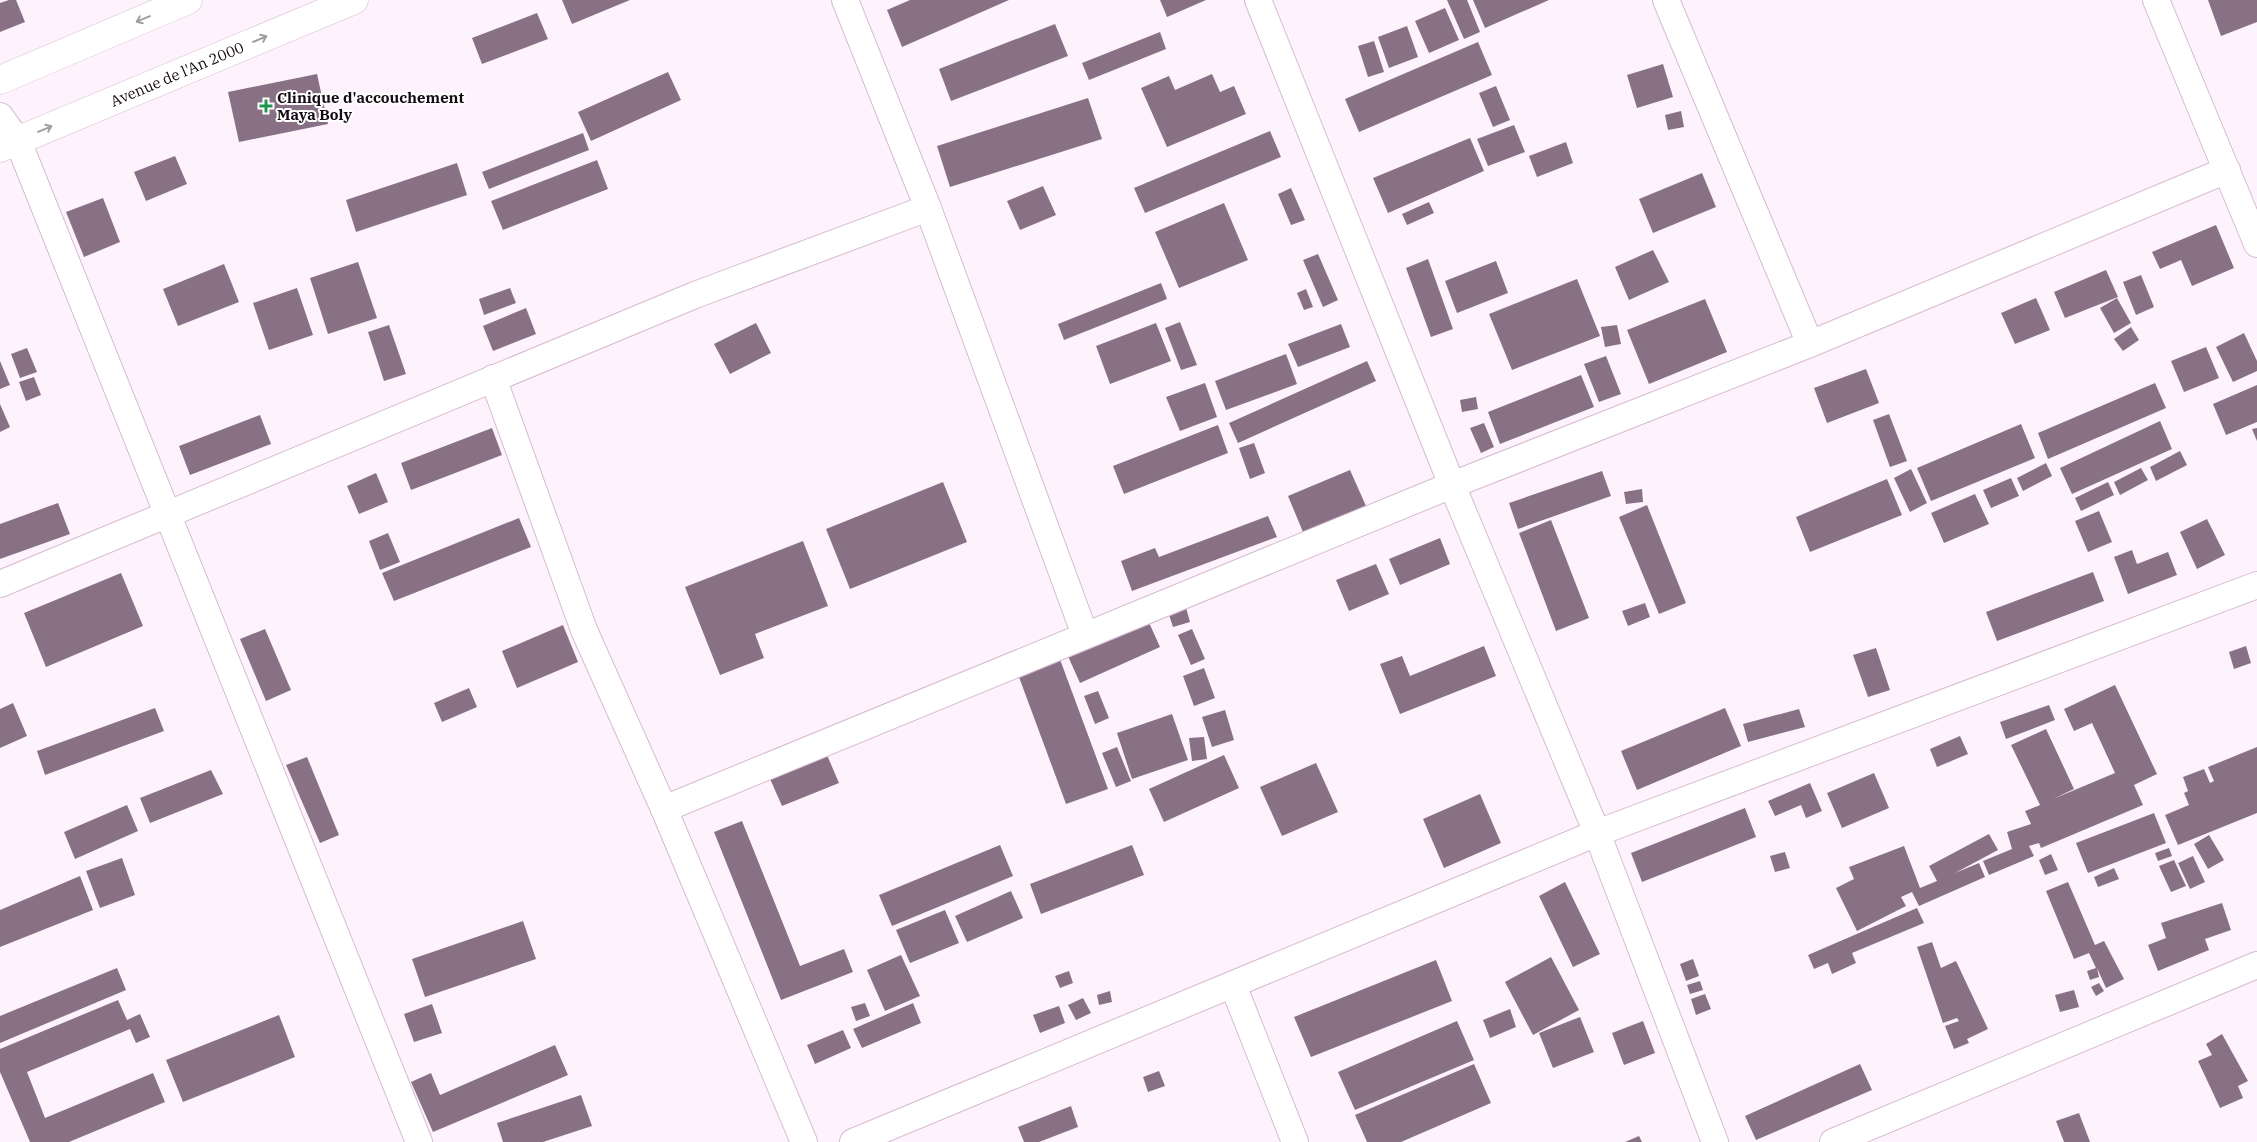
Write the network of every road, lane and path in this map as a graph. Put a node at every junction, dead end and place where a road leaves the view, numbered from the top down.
1 (188, 0) edge
2 (354, 0) edge
3 (844, 0) edge
4 (1258, 0) edge
5 (1666, 0) edge
6 (2156, 0) edge
7 (0, 80) edge
8 (0, 116) edge
9 (9, 144) edge
10 (2227, 170) junction
11 (928, 208) junction
12 (2257, 244) edge
13 (1810, 344) junction
14 (493, 378) junction
15 (1452, 485) junction
16 (168, 515) junction
17 (0, 584) edge
18 (2257, 585) edge
19 (1085, 635) junction
20 (664, 810) junction
21 (1597, 833) junction
22 (2257, 965) edge
23 (1233, 985) junction
24 (419, 1142) edge
25 (804, 1142) edge
26 (853, 1142) edge
27 (1295, 1142) edge
28 (1715, 1142) edge
29 (1833, 1142) edge

1 -> 7 main road
9 -> 2 main road, Avenue de l'An 2000
3 - 11 street
4 - 15 street
5 - 13 street
6 - 10 street
8 - 9 street
9 - 16 street
10 - 12 street
10 - 13 street
11 - 14 street
11 - 19 street
13 - 15 street
14 - 16 street
14 - 20 street
15 - 19 street
15 - 21 street
16 - 17 street
16 - 24 street
18 - 21 street
19 - 20 street
20 - 25 street
21 - 23 street
21 - 28 street
22 - 29 street
23 - 26 street
23 - 27 street

